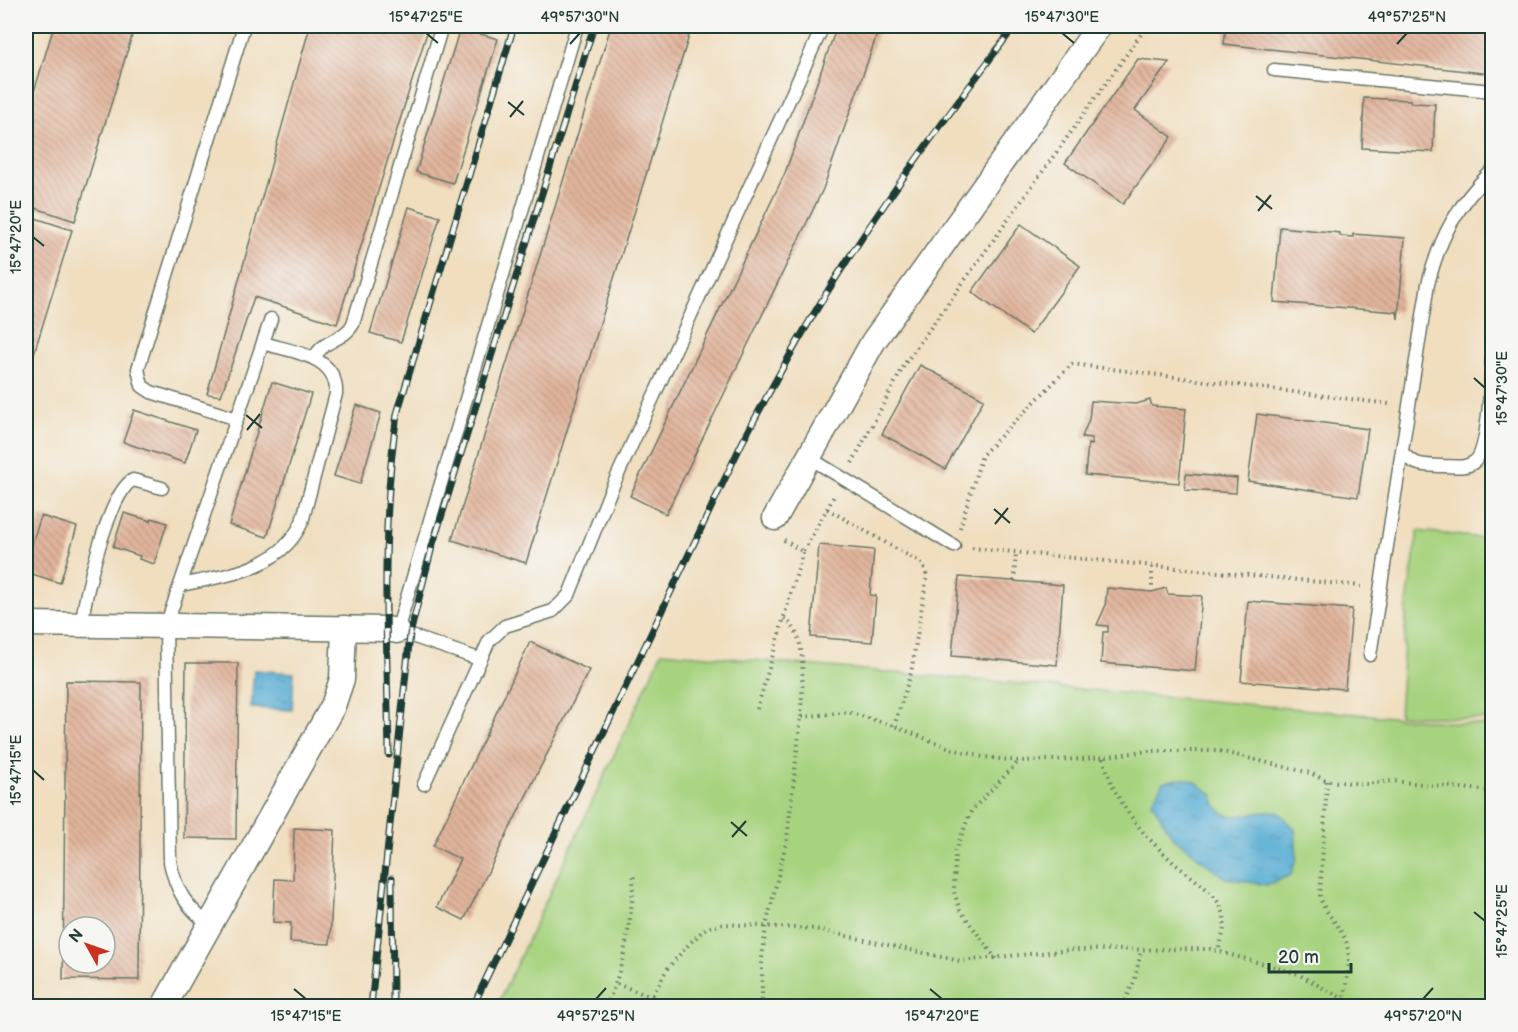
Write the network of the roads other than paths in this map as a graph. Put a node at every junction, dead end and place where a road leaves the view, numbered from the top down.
1 (244, 26) edge
2 (442, 26) edge
3 (577, 26) edge
4 (823, 26) edge
5 (1099, 26) edge
6 (1274, 70) dead end
7 (1492, 91) edge
8 (1490, 173) edge
9 (1492, 202) edge
10 (271, 319) dead end
11 (263, 343) junction
12 (315, 358) junction
13 (1492, 359) edge
14 (1492, 371) edge
15 (237, 419) junction
16 (1402, 452) junction
17 (808, 457) junction
18 (162, 488) dead end
19 (775, 519) road end
20 (954, 546) road end
21 (181, 585) junction
22 (26, 624) edge
23 (82, 625) junction
24 (166, 626) junction
25 (344, 628) junction
26 (397, 631) junction
27 (1370, 655) dead end
28 (479, 659) junction
29 (424, 784) dead end
30 (210, 925) junction
31 (168, 1005) edge

1 - 15 lane
2 - 12 lane
3 - 26 lane
4 - 28 lane
5 - 17 street
6 - 7 lane
8 - 9 lane
8 - 16 lane
10 - 11 lane
11 - 12 lane
11 - 15 lane
12 - 21 lane
13 - 14 lane
14 - 16 lane
15 - 21 lane
16 - 27 lane
17 - 19 street
17 - 20 lane
18 - 23 lane
21 - 24 lane
22 - 23 street
23 - 24 street
24 - 25 street
24 - 30 lane
25 - 26 street
25 - 30 street
26 - 28 lane
28 - 29 lane
30 - 31 street

